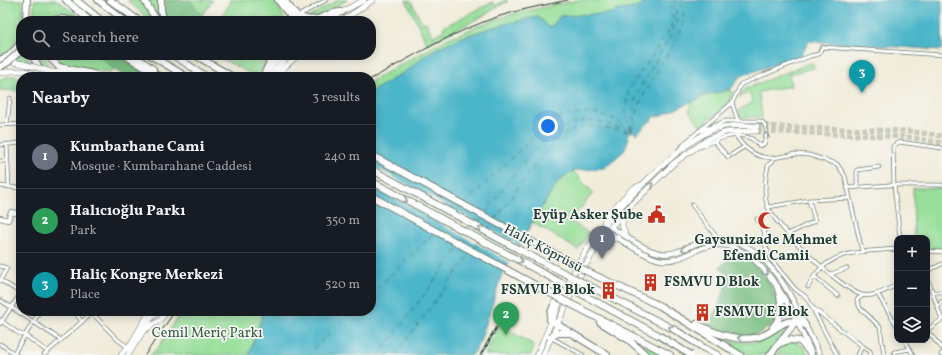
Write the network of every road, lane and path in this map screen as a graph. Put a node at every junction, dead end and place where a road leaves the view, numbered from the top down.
1 (27, 0) edge
2 (30, 0) edge
3 (66, 0) edge
4 (76, 0) edge
5 (98, 0) edge
6 (110, 0) edge
7 (144, 0) edge
8 (161, 0) edge
9 (278, 0) edge
10 (284, 0) edge
11 (325, 0) edge
12 (364, 0) edge
13 (373, 0) edge
14 (285, 10) junction
15 (342, 12) junction
16 (26, 16) edge
17 (30, 16) edge
18 (84, 16) edge
19 (96, 16) edge
20 (119, 16) edge
21 (132, 16) edge
22 (154, 16) edge
23 (162, 16) edge
24 (287, 16) edge
25 (293, 16) edge
26 (295, 16) edge
27 (301, 16) edge
28 (324, 16) edge
29 (334, 16) edge
30 (349, 16) edge
31 (16, 49) edge
32 (16, 55) edge
33 (942, 55) edge
34 (2, 60) edge
35 (34, 60) edge
36 (53, 60) edge
37 (133, 60) edge
38 (134, 60) edge
39 (158, 60) edge
40 (181, 60) edge
41 (204, 60) edge
42 (271, 60) edge
43 (277, 60) edge
44 (284, 60) edge
45 (293, 60) edge
46 (0, 66) edge
47 (6, 72) junction
48 (31, 72) edge
49 (42, 72) edge
50 (45, 72) edge
51 (84, 72) edge
52 (152, 72) edge
53 (155, 72) edge
54 (178, 72) edge
55 (200, 72) edge
56 (224, 72) edge
57 (265, 72) edge
58 (267, 72) edge
59 (274, 72) edge
60 (279, 72) edge
61 (0, 73) edge
62 (10, 98) dead end
63 (732, 103) junction
64 (738, 121) junction
65 (7, 124) junction
66 (16, 124) edge
67 (0, 125) edge
68 (697, 133) junction
69 (736, 136) junction
70 (714, 140) junction
71 (16, 143) edge
72 (7, 144) junction
73 (0, 145) edge
74 (744, 147) junction
75 (942, 148) edge
76 (686, 154) junction
77 (675, 156) junction
78 (376, 158) edge
79 (773, 158) junction
80 (0, 161) edge
81 (8, 161) junction
82 (879, 167) dead end
83 (376, 172) edge
84 (376, 184) edge
85 (894, 185) junction
86 (942, 185) edge
87 (0, 186) edge
88 (9, 187) junction
89 (857, 187) junction
90 (16, 188) edge
91 (847, 188) junction
92 (850, 198) junction
93 (376, 199) edge
94 (809, 200) junction
95 (692, 205) dead end
96 (768, 207) junction
97 (624, 212) junction
98 (771, 212) junction
99 (16, 213) edge
100 (0, 218) edge
101 (607, 228) junction
102 (788, 234) junction
103 (900, 235) edge
104 (626, 236) junction
105 (619, 238) junction
106 (718, 239) junction
107 (601, 240) junction
108 (894, 249) edge
109 (862, 251) junction
110 (930, 251) edge
111 (942, 252) edge
112 (770, 263) junction
113 (942, 264) edge
114 (0, 266) edge
115 (822, 266) junction
116 (847, 268) dead end
117 (930, 270) edge
118 (831, 274) junction
119 (814, 276) junction
120 (0, 281) edge
121 (930, 284) edge
122 (777, 286) junction
123 (894, 286) edge
124 (808, 287) dead end
125 (566, 289) joint
126 (16, 290) edge
127 (933, 292) junction
128 (942, 292) edge
129 (877, 293) junction
130 (864, 295) junction
131 (838, 296) dead end
132 (0, 300) edge
133 (16, 300) edge
134 (942, 301) edge
135 (571, 304) junction
136 (12, 306) junction
137 (813, 307) junction
138 (938, 307) junction
139 (16, 309) edge
140 (799, 312) junction
141 (27, 316) edge
142 (38, 316) edge
143 (78, 316) edge
144 (89, 316) edge
145 (97, 316) edge
146 (147, 316) edge
147 (153, 316) edge
148 (163, 316) edge
149 (942, 320) edge
150 (1, 321) edge
151 (35, 321) junction
152 (796, 321) junction
153 (894, 321) edge
154 (82, 322) junction
155 (555, 323) junction
156 (805, 325) junction
157 (930, 329) edge
158 (144, 331) junction
159 (570, 333) junction
160 (930, 334) edge
161 (714, 335) junction
162 (26, 336) junction
163 (766, 336) junction
164 (550, 337) junction
165 (61, 340) junction
166 (779, 343) junction
167 (907, 343) edge
168 (0, 344) edge
169 (862, 346) junction
170 (128, 347) junction
171 (942, 348) edge
172 (910, 349) junction
173 (48, 352) junction
174 (894, 353) edge
175 (15, 354) edge
176 (812, 354) edge
177 (44, 355) edge
178 (121, 355) edge
179 (128, 355) edge
180 (537, 355) edge
181 (543, 355) edge
182 (583, 355) edge
183 (607, 355) edge
184 (612, 355) edge
185 (646, 355) edge
186 (670, 355) edge
187 (691, 355) edge
188 (717, 355) edge
189 (740, 355) edge
190 (770, 355) edge
191 (820, 355) edge
192 (837, 355) edge
193 (858, 355) edge
194 (870, 355) edge
195 (884, 355) edge
196 (913, 355) edge

1 - 16 highway
2 - 17 highway
3 - 18 highway
4 - 19 highway
5 - 20 highway
6 - 21 highway
7 - 22 highway
8 - 23 highway
9 - 14 highway
10 - 26 highway
11 - 27 street
12 - 15 main road
13 - 30 main road
14 - 24 highway
14 - 25 highway
15 - 28 highway
15 - 29 main road
31 - 34 highway
32 - 46 highway, bridge
33 - 63 street
34 - 47 main road
34 - 50 main road, bridge
35 - 49 highway
36 - 51 highway
37 - 52 highway
38 - 53 highway
39 - 54 highway
40 - 55 highway
41 - 56 highway
42 - 57 highway
43 - 58 main road
44 - 59 highway
45 - 60 main road
47 - 48 main road, bridge
47 - 61 main road
62 - 65 street
63 - 64 street
63 - 68 street
64 - 68 street
69 -> 64 street
65 - 66 street
65 - 67 street
68 - 77 street
69 - 70 street
69 - 74 street
70 - 74 street
70 - 76 street
71 - 72 street
72 - 73 street
72 - 81 street
74 - 79 street
75 - 85 street
76 - 77 main road
97 -> 76 main road
77 - 101 main road
78 - 161 highway, bridge
79 - 91 street
79 - 96 street
80 - 81 street
81 - 88 street
82 - 89 street
188 -> 83 highway, Haliç Köprüsü, bridge
84 -> 187 highway, Haliç Köprüsü, bridge
85 - 86 street
85 - 89 street
85 - 103 street
87 - 88 street
88 - 90 street
89 - 91 street
91 - 92 street
92 - 94 street
92 - 109 street
93 - 135 highway, bridge
94 - 96 street
94 - 102 street
95 - 106 street
96 - 98 street
97 - 101 main road
97 - 104 main road
98 - 102 street
98 - 112 street
99 - 100 main road
101 - 104 main road
101 - 105 main road
101 - 107 main road
101 - 125 main road
102 - 115 street
106 -> 104 main road
105 - 107 main road
105 -> 122 main road
106 - 112 main road
107 - 155 main road
108 - 109 street
109 - 115 street
110 - 111 street
112 - 137 street
112 - 140 main road
113 - 117 street
114 - 120 street
115 - 118 street
115 - 119 street
116 - 118 street
118 - 130 street
119 - 124 street
119 - 131 street
120 - 126 street
121 - 127 street
122 - 152 main road
122 - 163 highway
123 - 129 street
125 - 155 highway
127 - 128 street
127 - 138 street
129 - 130 street
129 - 153 street
130 - 195 street
132 - 136 street
133 - 136 street
134 - 138 street
135 - 185 highway
135 - 186 highway
136 - 139 street
136 - 150 street
137 - 169 street
137 - 192 street
138 - 149 street
140 - 152 highway
140 - 156 main road
141 - 151 street
142 - 151 street
143 - 154 street
144 - 154 street
145 - 170 street
146 - 170 main road
147 - 158 main road
148 - 158 main road
149 - 157 street
150 - 162 street
151 - 162 street
151 - 165 street
152 - 156 highway
152 - 163 highway
152 - 166 highway
152 - 176 main road
154 - 165 street
155 - 159 highway
155 - 164 main road
155 - 180 main road
155 - 184 highway
156 - 191 main road
158 - 179 main road
159 - 164 highway
159 - 183 highway
160 - 171 street
163 -> 161 highway
161 - 189 highway
162 - 173 street
162 - 175 street
164 - 181 main road
164 - 182 street
165 - 173 street
166 - 176 highway
166 - 190 highway
167 - 172 street
168 - 175 street
169 - 193 street
169 - 194 street
170 - 178 main road
172 - 174 street
172 - 196 street
173 - 177 street

